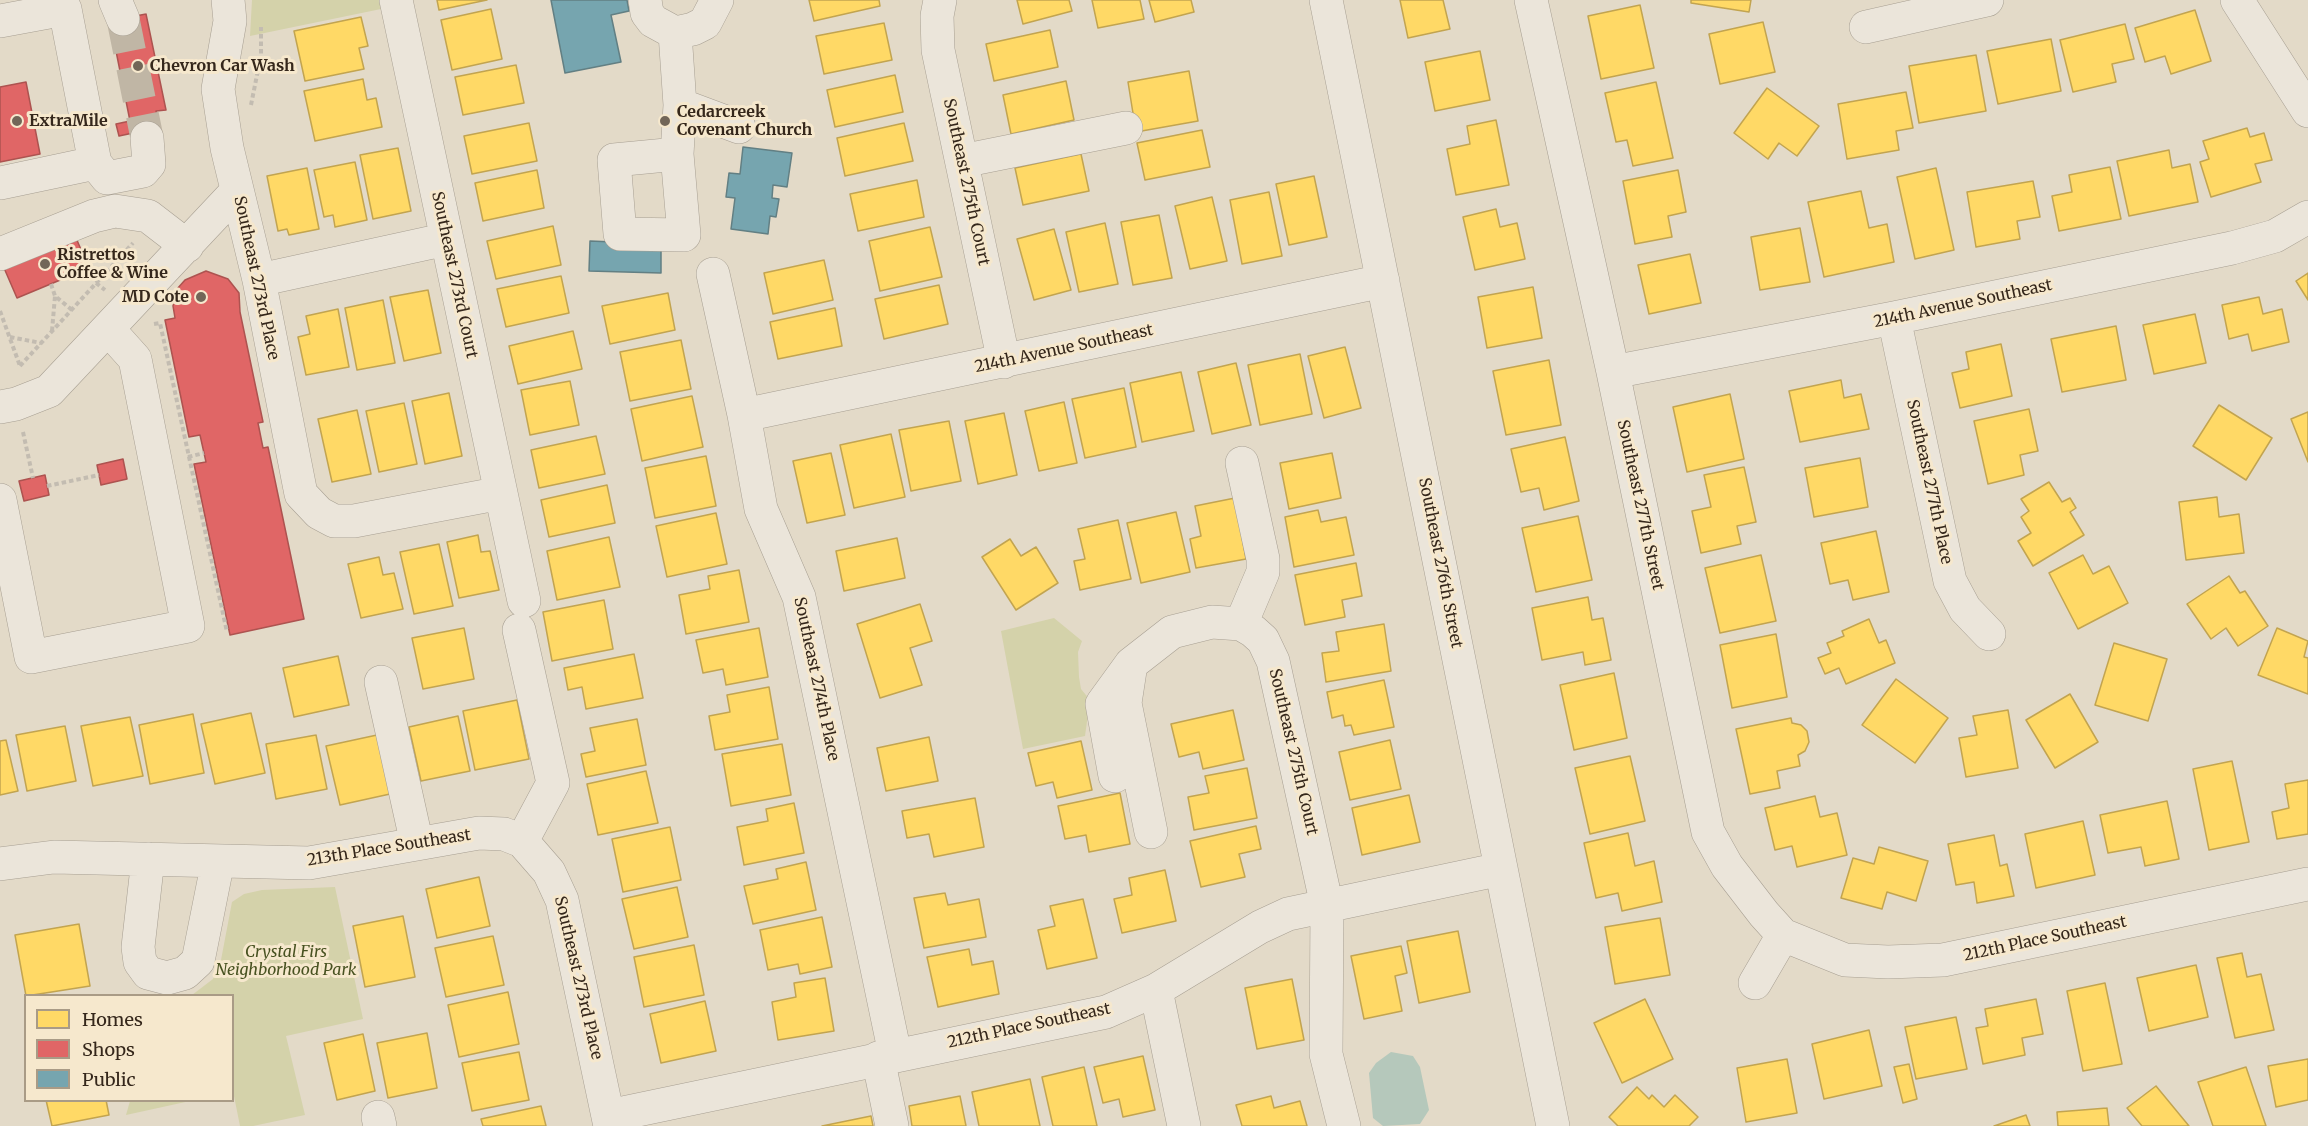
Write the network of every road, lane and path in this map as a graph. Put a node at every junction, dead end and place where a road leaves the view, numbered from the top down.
1 (228, 0) edge
2 (396, 0) edge
3 (645, 0) edge
4 (717, 0) edge
5 (940, 0) edge
6 (1326, 0) edge
7 (1531, 0) edge
8 (1987, 0) edge
9 (2237, 0) edge
10 (69, 4) edge
11 (0, 21) edge
12 (1866, 27) dead end
13 (675, 33) junction
14 (680, 105) junction
15 (2308, 111) edge
16 (739, 127) dead end
17 (1126, 128) dead end
18 (147, 138) tunnel mouth
19 (677, 154) dead end
20 (962, 161) junction
21 (95, 163) junction
22 (0, 183) edge
23 (237, 191) junction
24 (2308, 217) edge
25 (140, 235) dead end
26 (447, 239) junction
27 (187, 246) junction
28 (0, 254) edge
29 (713, 274) dead end
30 (259, 280) junction
31 (1383, 281) junction
32 (51, 284) dead end
33 (54, 296) junction
34 (72, 310) junction
35 (1894, 318) junction
36 (109, 330) junction
37 (52, 332) junction
38 (10, 337) dead end
39 (42, 343) junction
40 (1004, 362) junction
41 (20, 366) dead end
42 (1613, 372) junction
43 (0, 407) edge
44 (744, 415) junction
45 (1242, 463) dead end
46 (99, 475) dead end
47 (47, 486) dead end
48 (501, 493) junction
49 (0, 500) edge
50 (1241, 624) junction
51 (1989, 634) dead end
52 (1131, 664) junction
53 (381, 682) dead end
54 (1115, 776) dead end
55 (1151, 832) dead end
56 (522, 840) junction
57 (417, 844) junction
58 (148, 859) junction
59 (218, 861) junction
60 (0, 864) edge
61 (1501, 869) junction
62 (2308, 884) edge
63 (1327, 906) junction
64 (1783, 935) junction
65 (1755, 982) dead end
66 (146, 984) edge
67 (1156, 990) junction
68 (887, 1056) junction
69 (610, 1121) edge
70 (892, 1126) edge
71 (1184, 1126) edge
72 (1344, 1126) edge
73 (1553, 1126) edge

1 - 23 street, Southeast 273rd Place
2 - 26 street, Southeast 273rd Court
3 - 13 street
4 - 13 street
5 - 20 street, Southeast 275th Court
6 - 31 street, Southeast 276th Street
7 - 42 street, Southeast 277th Street
8 - 12 street
9 - 15 street
10 - 11 street
10 - 21 street
13 - 14 street
14 - 16 street
14 - 19 street
17 - 20 street
18 - 21 street
20 - 40 street, Southeast 275th Court
21 - 22 street
23 - 27 street
23 - 30 street, Southeast 273rd Place
24 - 35 street, 214th Avenue Southeast
25 - 34 path
26 - 30 street
26 - 48 street, Southeast 273rd Court
27 - 28 street
27 - 36 street
29 - 44 street, Southeast 274th Place
30 - 48 street, Southeast 273rd Place
31 - 40 street, 214th Avenue Southeast
31 - 61 street, Southeast 276th Street
32 - 33 path
33 - 34 path
33 - 37 path
34 - 37 path
35 - 42 street, 214th Avenue Southeast
35 - 51 street, Southeast 277th Place
36 - 43 street
36 - 49 street
37 - 39 path
38 - 39 path
39 - 41 path
40 - 44 street, 214th Avenue Southeast
42 - 64 street, Southeast 277th Street
44 - 68 street, Southeast 274th Place
45 - 50 street
46 - 47 path
48 - 56 street, Southeast 273rd Court
50 - 52 street
50 - 63 street, Southeast 275th Court
52 - 54 street
52 - 55 street
53 - 57 street
56 - 57 street, 213th Place Southeast
56 - 69 street, Southeast 273rd Place
57 - 59 street, 213th Place Southeast
58 - 59 street, 213th Place Southeast
58 - 60 street, 213th Place Southeast
58 - 66 street
59 - 66 street
61 - 63 street, 212th Place Southeast
61 - 73 street, Southeast 276th Street
62 - 64 street, 212th Place Southeast
63 - 67 street, 212th Place Southeast
63 - 72 street, Southeast 275th Court
64 - 65 street
67 - 68 street, 212th Place Southeast
67 - 71 street
68 - 69 street, 212th Place Southeast
68 - 70 street, Southeast 274th Place

